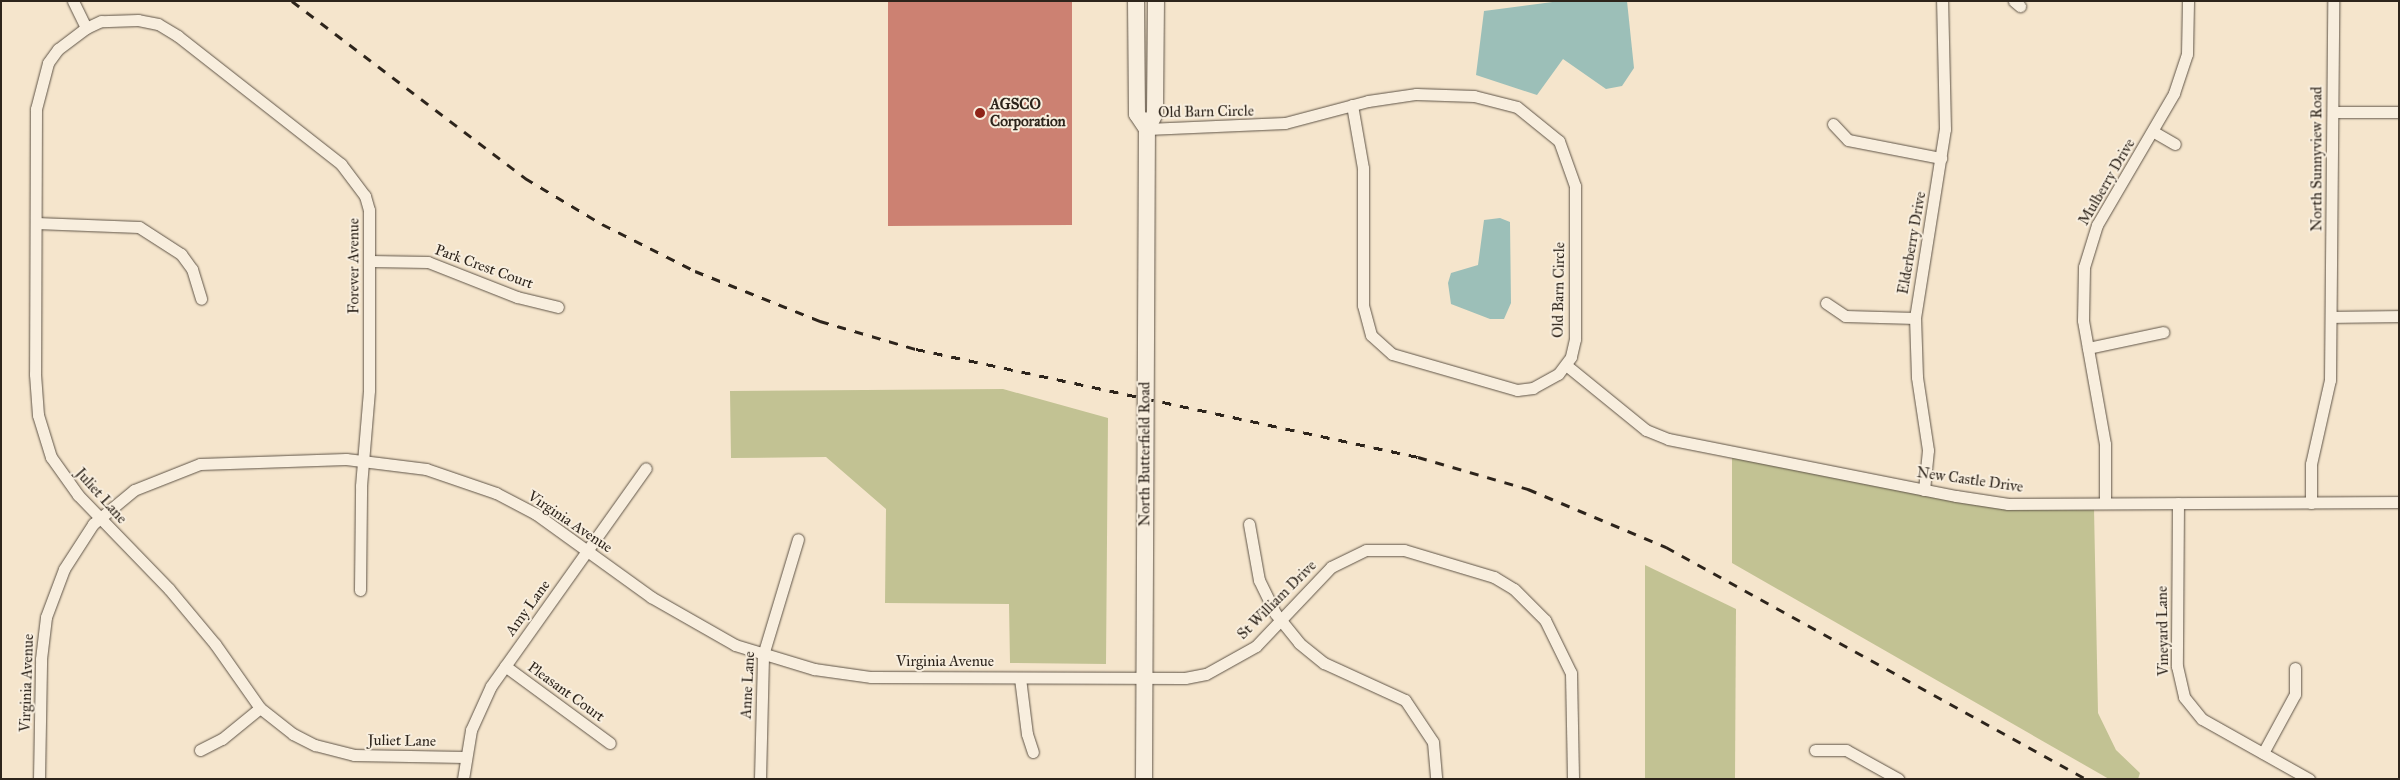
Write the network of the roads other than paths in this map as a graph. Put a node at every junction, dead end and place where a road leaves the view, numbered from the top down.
1 (73, 1) edge
2 (1136, 1) edge
3 (1156, 1) edge
4 (1162, 1) edge
5 (1942, 1) edge
6 (2188, 1) edge
7 (2333, 1) edge
8 (86, 28) junction
9 (1155, 44) junction
10 (1352, 105) junction
11 (2332, 112) junction
12 (2399, 112) edge
13 (1833, 124) dead end
14 (1147, 128) junction
15 (2154, 132) junction
16 (2175, 144) dead end
17 (1941, 158) junction
18 (36, 223) junction
19 (370, 261) junction
20 (201, 299) dead end
21 (1826, 303) dead end
22 (558, 307) dead end
23 (2399, 316) edge
24 (1915, 318) junction
25 (2331, 318) junction
26 (2163, 332) dead end
27 (2088, 348) junction
28 (1566, 365) junction
29 (363, 461) junction
30 (646, 468) dead end
31 (1924, 490) junction
32 (2399, 502) edge
33 (2105, 503) junction
34 (2178, 503) junction
35 (2311, 503) junction
36 (100, 518) junction
37 (1249, 524) dead end
38 (798, 539) dead end
39 (588, 551) junction
40 (360, 590) dead end
41 (1280, 620) junction
42 (763, 655) junction
43 (505, 666) junction
44 (2294, 668) dead end
45 (1020, 678) junction
46 (1145, 678) junction
47 (260, 708) junction
48 (610, 743) dead end
49 (200, 750) dead end
50 (1815, 750) dead end
51 (1033, 752) dead end
52 (2263, 753) junction
53 (465, 757) junction
54 (40, 779) edge
55 (463, 779) edge
56 (760, 779) edge
57 (1144, 779) edge
58 (1436, 779) edge
59 (1573, 779) edge
60 (1898, 779) edge
61 (2309, 779) edge

1 - 8 street
2 - 14 main road, North Butterfield Road
3 - 9 main road, North Butterfield Road
4 - 9 main road
5 - 17 street, Elderberry Drive
6 - 15 street, Mulberry Drive
7 - 11 street, North Sunnyview Road
8 - 18 street, Juliet Lane
8 - 19 street, Forever Avenue
9 - 14 main road, North Butterfield Road
10 - 14 street, Old Barn Circle
10 - 28 street, Old Barn Circle
10 - 28 street, Old Barn Circle
11 - 12 street
11 - 25 street, North Sunnyview Road
13 - 17 street
14 - 46 main road, North Butterfield Road
15 - 16 street
15 - 27 street, Mulberry Drive
17 - 24 street, Elderberry Drive
18 - 20 street
18 - 36 street, Juliet Lane
19 - 22 street, Park Crest Court
19 - 29 street, Forever Avenue
21 - 24 street
23 - 25 street
24 - 31 street, Elderberry Drive
25 - 35 street, North Sunnyview Road
26 - 27 street
27 - 33 street, Mulberry Drive
28 - 31 street, New Castle Drive
29 - 36 street, Virginia Avenue
29 - 39 street, Virginia Avenue
29 - 40 street, Forever Avenue
30 - 39 street, Amy Lane
31 - 33 street, New Castle Drive
32 - 35 street, New Castle Drive
33 - 34 street, New Castle Drive
34 - 35 street, New Castle Drive
34 - 52 street, Vineyard Lane
36 - 47 street, Juliet Lane
36 - 54 street, Virginia Avenue
37 - 41 street
38 - 42 street, Anne Lane
39 - 42 street, Virginia Avenue
39 - 43 street, Amy Lane
41 - 46 street, St William Drive
41 - 58 street
41 - 59 street, St William Drive
42 - 45 street, Virginia Avenue
42 - 56 street, Anne Lane
43 - 48 street, Pleasant Court
43 - 53 street, Amy Lane
44 - 52 street
45 - 46 street, Virginia Avenue
45 - 51 street
46 - 57 main road, North Butterfield Road
47 - 49 street
47 - 53 street, Juliet Lane
50 - 60 street
52 - 61 street, Vineyard Lane
53 - 55 street, Amy Lane

